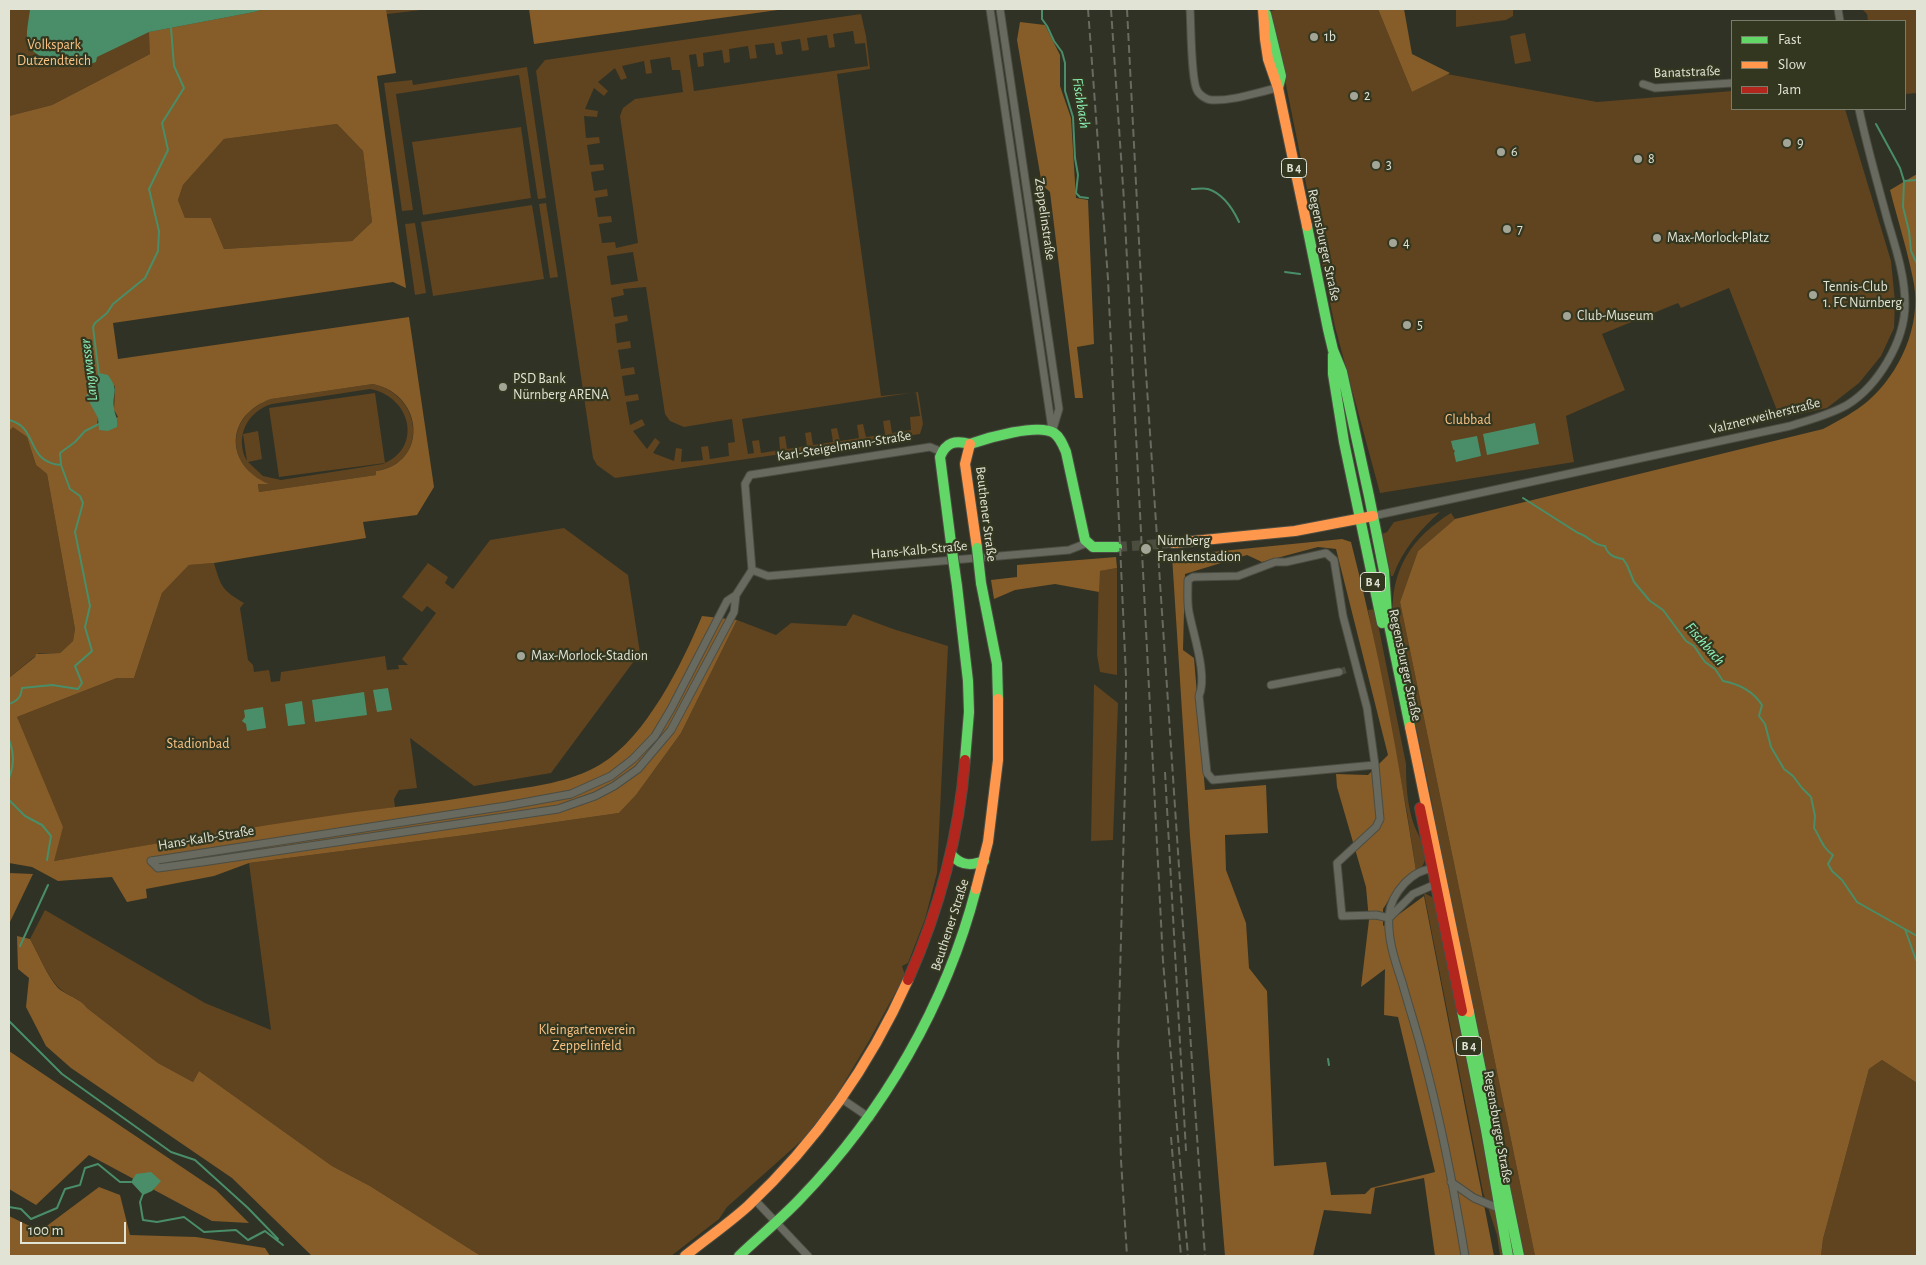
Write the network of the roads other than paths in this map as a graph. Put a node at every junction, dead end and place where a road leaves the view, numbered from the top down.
1 (990, 9) edge
2 (1000, 9) edge
3 (1190, 9) edge
4 (1263, 9) edge
5 (1731, 83) edge
6 (1643, 84) dead end
7 (1278, 88) junction
8 (1859, 110) edge
9 (1333, 350) junction
10 (1052, 432) junction
11 (970, 444) junction
12 (942, 452) junction
13 (1373, 516) junction
14 (1360, 519) junction
15 (1173, 542) tunnel mouth
16 (1087, 543) junction
17 (1117, 547) tunnel mouth
18 (752, 570) junction
19 (736, 595) junction
20 (1339, 672) tunnel mouth
21 (1271, 684) dead end
22 (671, 709) junction
23 (681, 714) junction
24 (1375, 765) junction
25 (418, 819) junction
26 (420, 830) junction
27 (951, 854) junction
28 (984, 861) junction
29 (1436, 869) junction
30 (1439, 883) junction
31 (1389, 918) junction
32 (842, 1099) junction
33 (870, 1118) junction
34 (1451, 1182) junction
35 (754, 1199) junction
36 (1498, 1208) junction
37 (1512, 1216) junction
38 (777, 1223) junction
39 (685, 1256) edge
40 (739, 1256) edge
41 (808, 1256) edge
42 (1465, 1256) edge
43 (1508, 1256) edge
44 (1519, 1256) edge

1 - 10 street, Zeppelinstraße
2 - 10 street, Zeppelinstraße
3 - 7 street
4 - 7 main road, Regensburger Straße / B 4
5 - 6 street, Banatstraße
7 - 9 main road, Regensburger Straße / B 4
8 - 13 street, Valznerweiherstraße
9 - 13 main road, Regensburger Straße / B 4
9 - 14 main road, Regensburger Straße / B 4
10 - 11 main road
10 - 16 main road, Zeppelinstraße
11 - 12 main road
11 - 28 main road, Beuthener Straße, bridge
12 - 18 street, Karl-Steigelmann-Straße
12 - 27 main road, Beuthener Straße, bridge
13 - 14 main road
13 - 29 main road, Regensburger Straße / B 4
14 - 15 main road
14 - 29 main road, Regensburger Straße / B 4
16 - 17 main road, Hans-Kalb-Straße
16 - 18 street, Hans-Kalb-Straße
18 - 19 street, Hans-Kalb-Straße
19 - 22 street, Hans-Kalb-Straße
19 - 23 street, Hans-Kalb-Straße
20 - 21 street
22 - 23 street
22 - 25 street, Hans-Kalb-Straße
23 - 26 street, Hans-Kalb-Straße
24 - 24 street
24 - 31 street
25 - 26 street
25 - 26 street, Hans-Kalb-Straße
27 - 28 main road
27 - 32 main road, Beuthener Straße
28 - 33 main road, Beuthener Straße
29 - 30 main road, Regensburger Straße / B 4
29 - 31 street
30 - 31 street
30 - 36 main road, Regensburger Straße / B 4
30 - 37 main road, Regensburger Straße / B 4
31 - 34 street
32 - 33 street
32 - 35 main road, Beuthener Straße
33 - 38 main road, Beuthener Straße
34 - 36 street
34 - 42 street
35 - 38 street
35 - 39 main road, Beuthener Straße
36 - 37 main road
36 - 43 main road, Regensburger Straße / B 4
37 - 44 main road, Regensburger Straße / B 4
38 - 40 main road, Beuthener Straße
38 - 41 street

